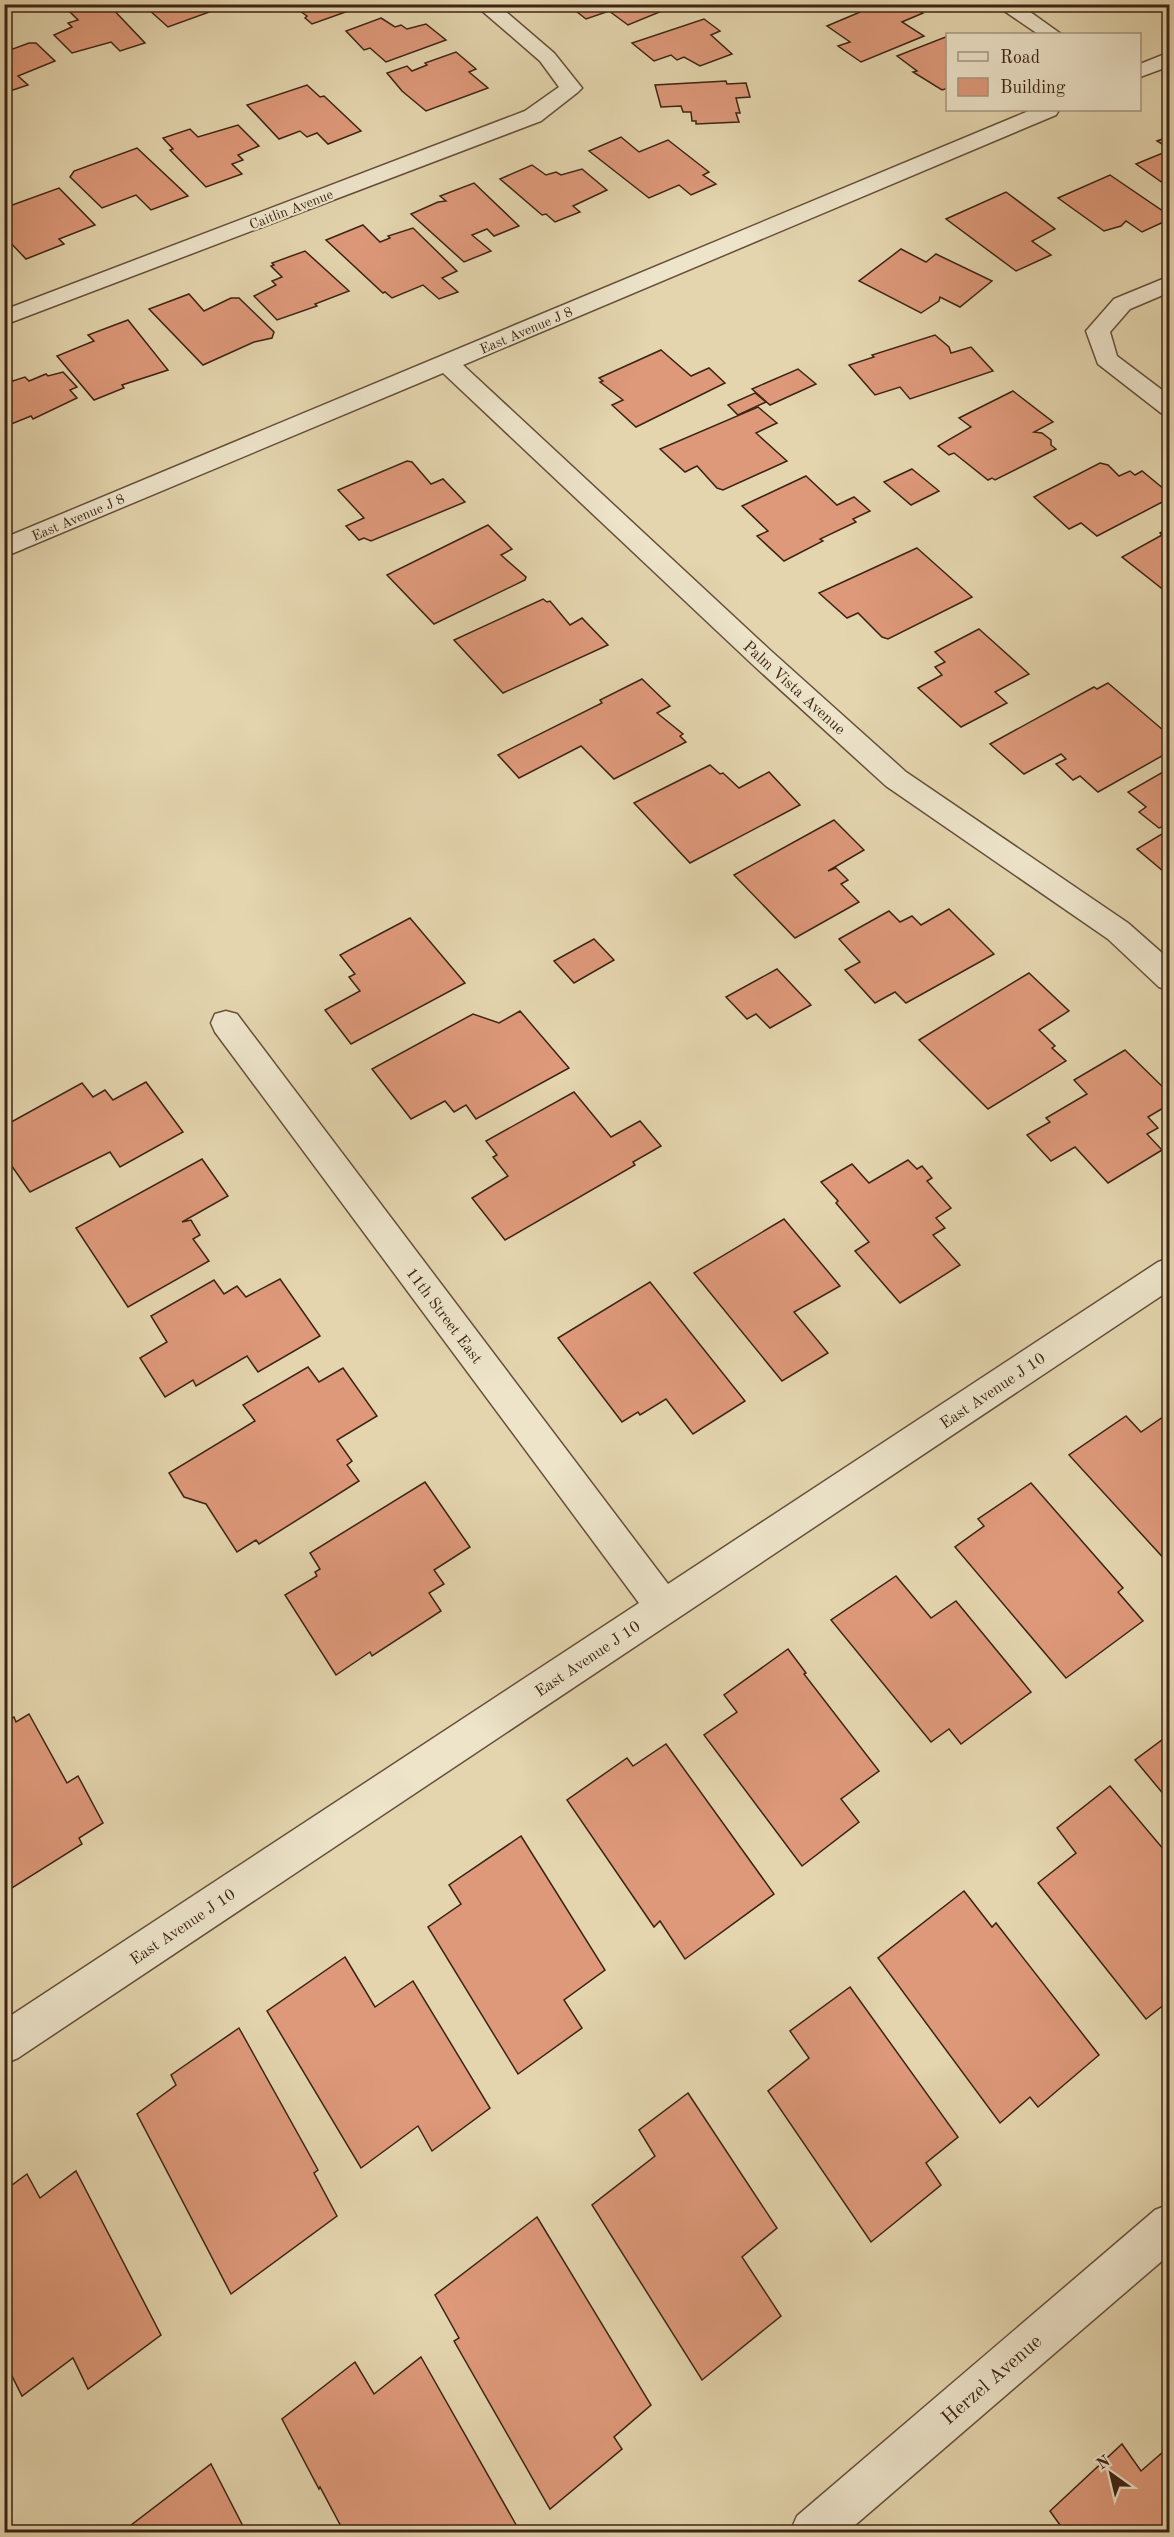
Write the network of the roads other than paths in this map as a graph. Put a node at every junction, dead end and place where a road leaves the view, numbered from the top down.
1 (484, 4) edge
2 (1004, 4) edge
3 (1049, 33) edge
4 (1170, 58) edge
5 (1141, 71) edge
6 (1045, 111) edge
7 (1170, 283) edge
8 (4, 318) edge
9 (447, 363) junction
10 (1170, 408) edge
11 (4, 548) edge
12 (1170, 979) edge
13 (226, 1023) dead end
14 (1170, 1272) edge
15 (664, 1607) junction
16 (4, 2044) edge
17 (1170, 2225) edge
18 (813, 2532) edge

1 - 8 street, Caitlin Avenue
2 - 3 street
4 - 5 street
6 - 9 street, East Avenue J 8
7 - 10 street
9 - 11 street, East Avenue J 8
9 - 12 street, Palm Vista Avenue
13 - 15 street, 11th Street East
14 - 15 street, East Avenue J 10
15 - 16 street, East Avenue J 10
17 - 18 street, Herzel Avenue

